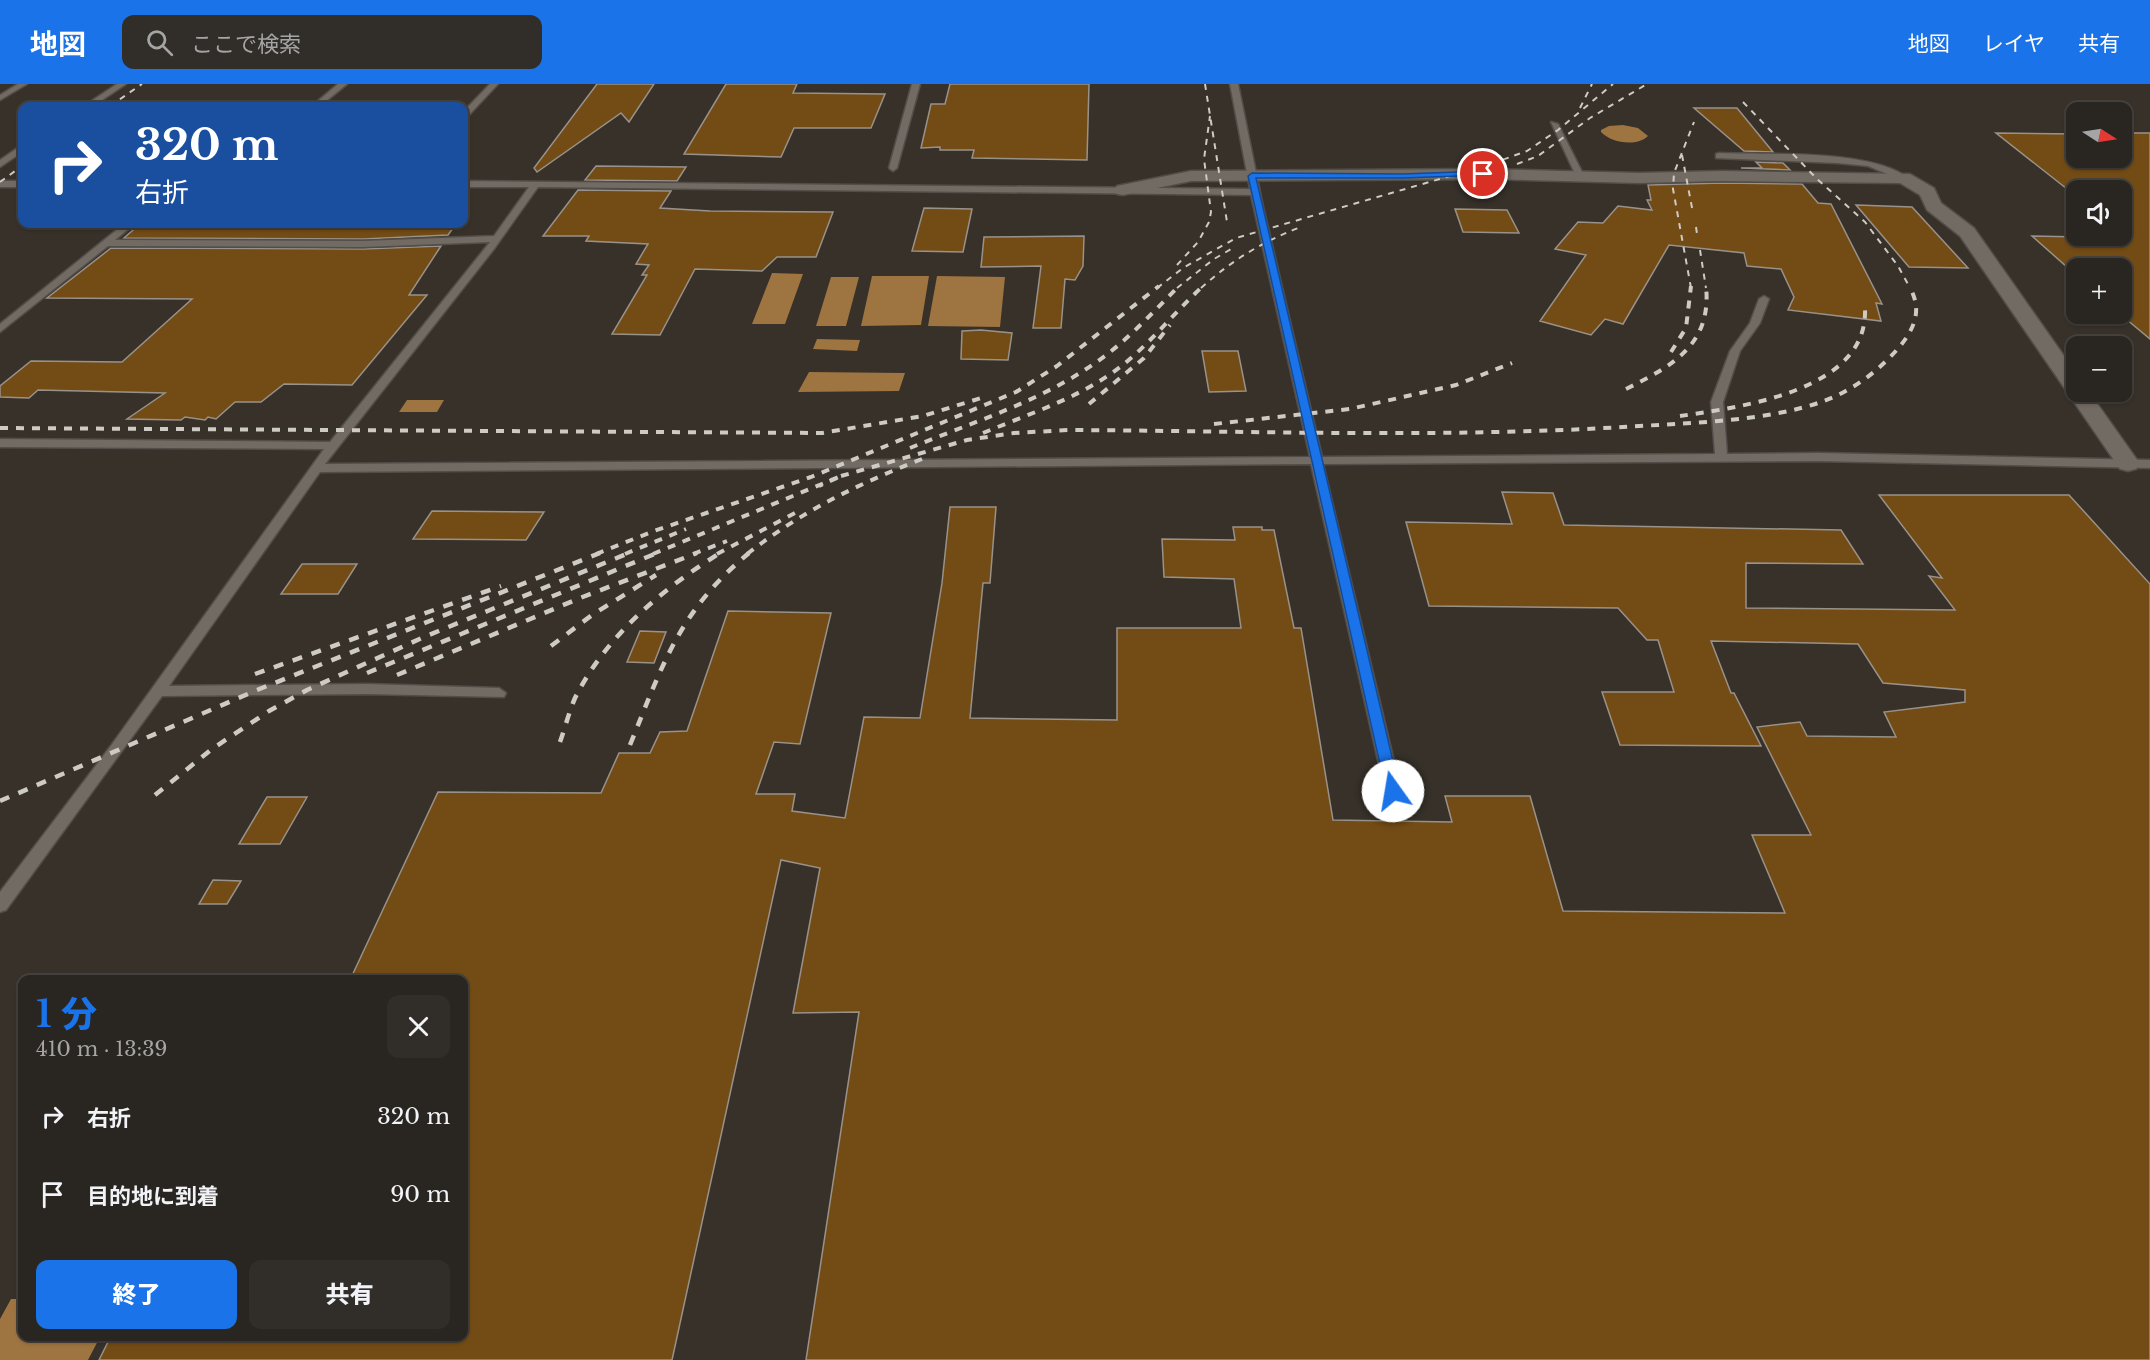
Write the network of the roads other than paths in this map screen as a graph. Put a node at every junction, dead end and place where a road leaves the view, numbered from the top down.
1 (22, 84) edge
2 (122, 84) edge
3 (343, 84) edge
4 (494, 84) edge
5 (916, 84) edge
6 (1234, 84) edge
7 (0, 98) edge
8 (94, 102) edge
9 (321, 102) edge
10 (468, 111) edge
11 (1554, 124) dead end
12 (18, 152) edge
13 (1719, 156) dead end
14 (0, 164) edge
15 (893, 168) dead end
16 (1581, 176) junction
17 (1904, 178) junction
18 (0, 184) edge
19 (18, 184) edge
20 (468, 184) edge
21 (537, 184) junction
22 (1253, 184) junction
23 (1123, 190) joint
24 (124, 228) edge
25 (496, 239) junction
26 (105, 243) junction
27 (1764, 299) dead end
28 (0, 329) edge
29 (2066, 374) edge
30 (2087, 402) edge
31 (0, 443) edge
32 (334, 446) junction
33 (1721, 458) junction
34 (1318, 461) junction
35 (2139, 464) edge
36 (316, 468) junction
37 (157, 691) junction
38 (499, 693) dead end
39 (1393, 791) dead end
40 (0, 905) edge

1 - 7 lane
2 - 8 lane
3 - 9 lane
4 - 10 lane
5 - 15 lane
6 - 22 lane
11 - 16 lane
12 - 14 lane
13 - 17 lane
16 - 17 street
16 - 22 street
17 - 29 street
18 - 19 lane
20 - 21 lane
21 - 23 lane
21 - 25 lane
22 - 23 street
22 - 34 lane
24 - 26 lane
25 - 26 lane
25 - 32 lane
26 - 28 lane
27 - 33 lane
30 - 35 street
31 - 32 lane
32 - 36 lane
33 - 34 lane
33 - 35 lane
34 - 36 lane
34 - 39 lane
36 - 37 lane
37 - 38 lane
37 - 40 lane

